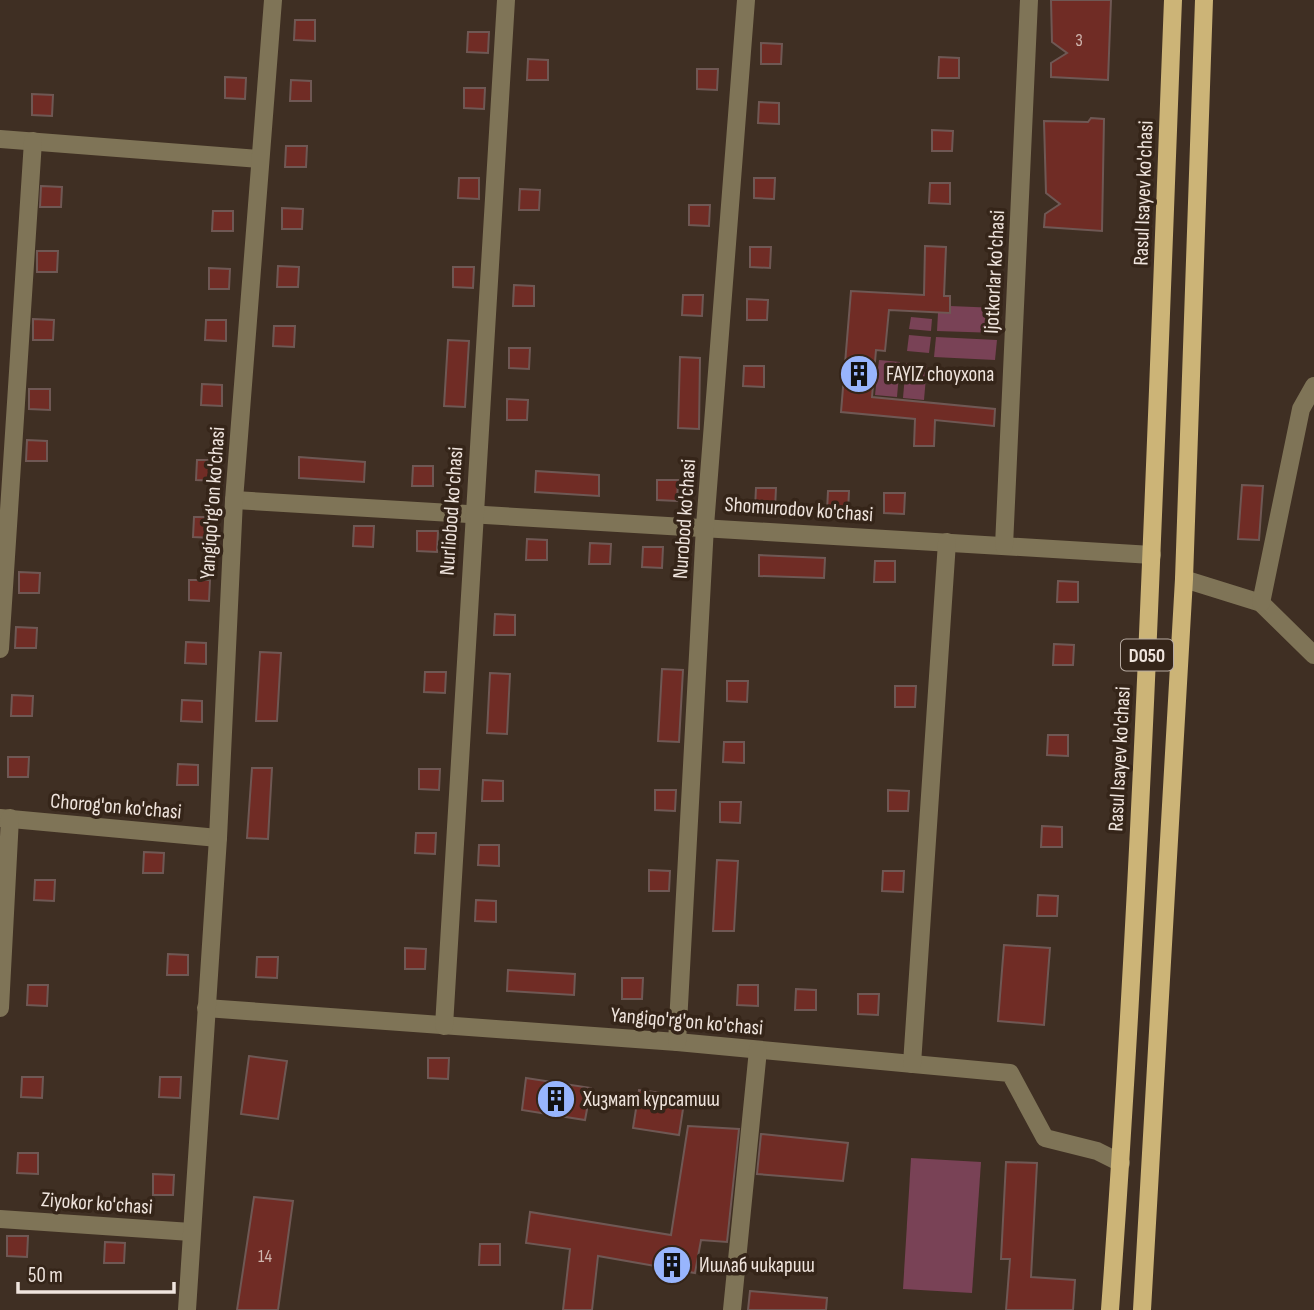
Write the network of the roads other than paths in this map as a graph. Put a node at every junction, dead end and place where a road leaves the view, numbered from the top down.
1 (273, 0) edge
2 (506, 0) edge
3 (746, 0) edge
4 (1029, 0) edge
5 (1172, 0) edge
6 (1204, 0) edge
7 (0, 139) edge
8 (33, 141) junction
9 (260, 159) junction
10 (1314, 386) edge
11 (234, 500) junction
12 (473, 514) junction
13 (705, 526) junction
14 (947, 542) junction
15 (1004, 546) junction
16 (1152, 555) junction
17 (1184, 579) junction
18 (1261, 603) junction
19 (0, 649) edge
20 (1314, 655) edge
21 (5, 818) edge
22 (218, 838) junction
23 (0, 1008) edge
24 (206, 1009) junction
25 (444, 1026) junction
26 (677, 1042) junction
27 (758, 1049) junction
28 (912, 1064) junction
29 (1121, 1163) junction
30 (0, 1219) edge
31 (191, 1232) junction
32 (187, 1310) edge
33 (732, 1310) edge
34 (1110, 1310) edge
35 (1142, 1310) edge

1 - 9 street, Yangiqo'rg'on ko'chasi
2 - 12 street, Nurliobod ko'chasi
3 - 13 street, Nurobod ko'chasi
4 - 15 street, Ijotkorlar ko'chasi
5 - 16 main road, Rasul Isayev ko'chasi / D050
6 - 17 main road, D050
7 - 8 street
8 - 9 street
8 - 19 street
9 - 11 street, Yangiqo'rg'on ko'chasi
10 - 18 street
11 - 12 street, Shomurodov ko'chasi
11 - 22 street, Yangiqo'rg'on ko'chasi
12 - 13 street, Shomurodov ko'chasi
12 - 25 street, Nurliobod ko'chasi
13 - 14 street, Shomurodov ko'chasi
13 - 26 street, Nurobod ko'chasi
14 - 15 street, Shomurodov ko'chasi
14 - 28 street
15 - 16 street, Shomurodov ko'chasi
16 - 29 main road, Rasul Isayev ko'chasi / D050
17 - 18 street
17 - 35 main road, D050
18 - 20 street
21 - 22 street, Chorog'on ko'chasi
21 - 23 street, Chorog'on ko'chasi
22 - 24 street, Yangiqo'rg'on ko'chasi
24 - 25 street, Yangiqo'rg'on ko'chasi
24 - 31 street, Yangiqo'rg'on ko'chasi
25 - 26 street, Yangiqo'rg'on ko'chasi
26 - 27 street, Yangiqo'rg'on ko'chasi
27 - 28 street, Yangiqo'rg'on ko'chasi
27 - 33 street
28 - 29 street, Yangiqo'rg'on ko'chasi
29 - 34 main road, Rasul Isayev ko'chasi / D050
30 - 31 street, Ziyokor ko'chasi
31 - 32 street, Yangiqo'rg'on ko'chasi

